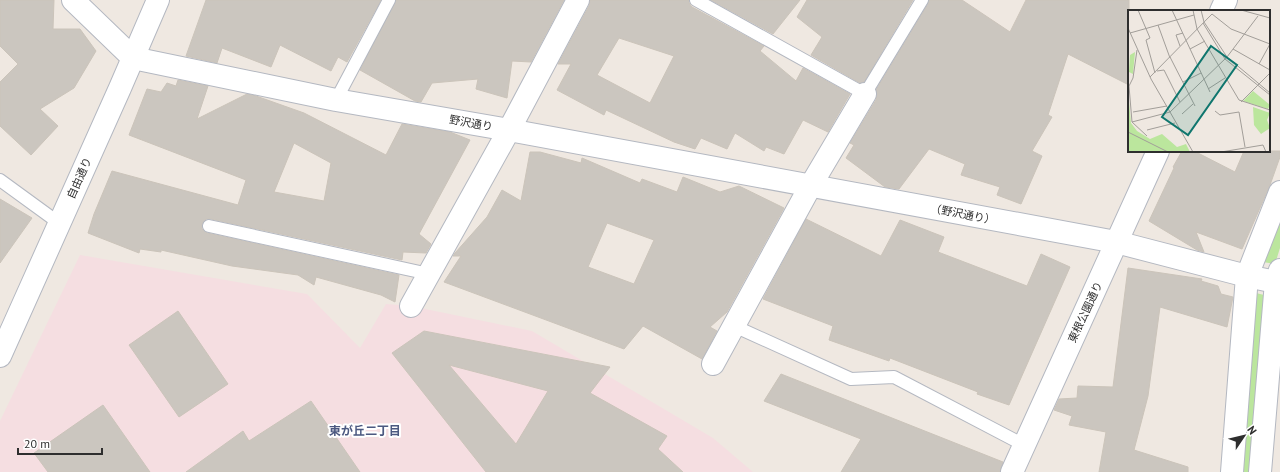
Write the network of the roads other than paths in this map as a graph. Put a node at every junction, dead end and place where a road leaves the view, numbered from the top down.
1 (73, 0) edge
2 (158, 0) edge
3 (389, 0) edge
4 (578, 0) edge
5 (696, 0) edge
6 (922, 0) edge
7 (1226, 0) edge
8 (1221, 10) edge
9 (133, 58) junction
10 (865, 94) junction
11 (336, 100) junction
12 (509, 130) junction
13 (1158, 152) edge
14 (0, 180) edge
15 (811, 185) junction
16 (1280, 192) edge
17 (59, 223) junction
18 (209, 226) dead end
19 (1116, 242) junction
20 (429, 274) junction
21 (1247, 276) junction
22 (1279, 279) edge
23 (411, 306) dead end
24 (734, 326) junction
25 (0, 356) edge
26 (713, 364) dead end
27 (1024, 445) junction
28 (1012, 472) edge
29 (1232, 472) edge
30 (1260, 472) edge

1 - 9 street
2 - 9 street, 自由通り
3 - 11 lane
4 - 12 street
5 - 10 lane
6 - 10 lane
7 - 8 street
9 - 11 street, 野沢通り
9 - 17 street, 自由通り
10 - 15 street
11 - 12 street, 野沢通り
12 - 15 street, 野沢通り
12 - 20 street
13 - 19 street, 東根公園通り
14 - 17 lane
15 - 19 street, （野沢通り）
15 - 24 street
16 - 21 street
17 - 25 street, 自由通り
18 - 20 lane
19 - 21 street, （野沢通り）
19 - 27 street, 東根公園通り
20 - 23 street
21 - 22 street, （野沢通り）
21 - 29 street
22 - 30 street
24 - 26 street
24 - 27 lane
27 - 28 street, 東根公園通り

